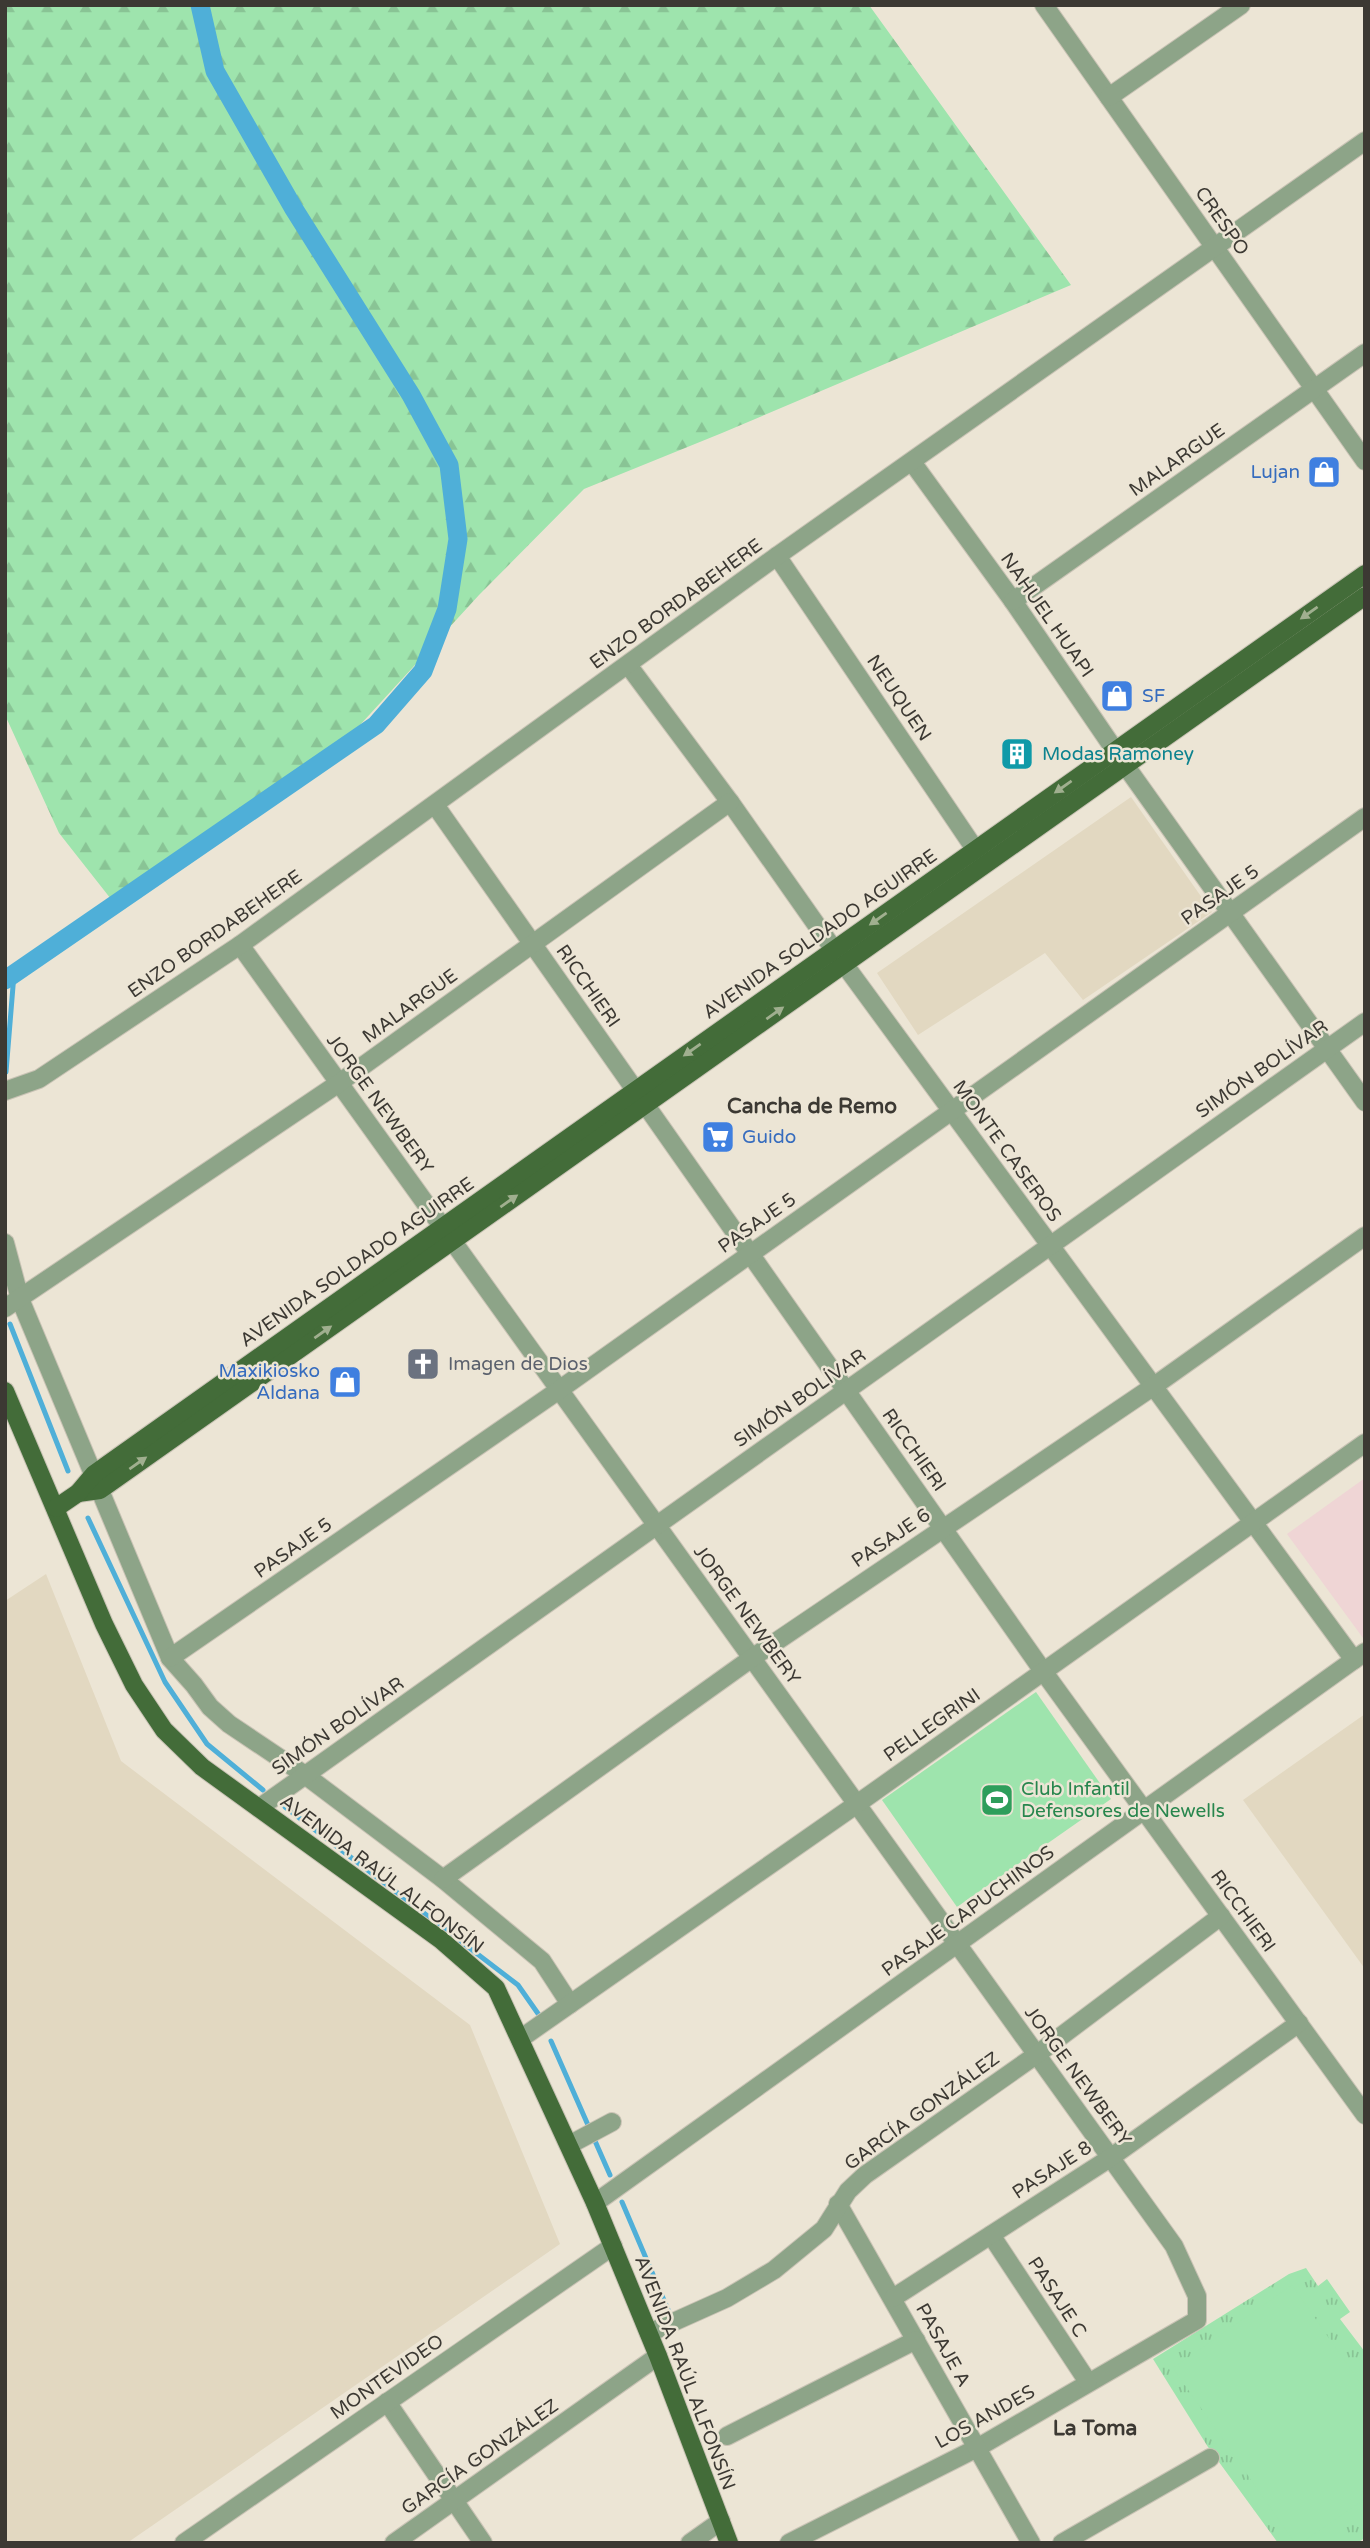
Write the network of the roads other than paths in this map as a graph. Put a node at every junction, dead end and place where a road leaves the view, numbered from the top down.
1 (1044, 5) edge
2 (1241, 5) edge
3 (1109, 97) junction
4 (1365, 141) edge
5 (1215, 248) junction
6 (1365, 353) edge
7 (1314, 388) junction
8 (1365, 461) edge
9 (912, 462) junction
10 (778, 556) junction
11 (1365, 574) edge
12 (1365, 596) edge
13 (1013, 601) junction
14 (628, 665) junction
15 (1120, 758) junction
16 (730, 802) junction
17 (435, 805) junction
18 (1365, 817) edge
19 (980, 857) junction
20 (1230, 913) junction
21 (533, 943) junction
22 (240, 945) junction
23 (839, 957) junction
24 (1365, 1022) edge
25 (1327, 1049) junction
26 (339, 1083) junction
27 (5, 1091) edge
28 (641, 1097) junction
29 (1365, 1102) edge
30 (952, 1111) junction
31 (447, 1234) junction
32 (1365, 1236) edge
33 (5, 1243) edge
34 (1051, 1245) junction
35 (751, 1254) junction
36 (12, 1303) edge
37 (1154, 1386) junction
38 (559, 1390) junction
39 (846, 1390) junction
40 (5, 1391) edge
41 (1365, 1443) edge
42 (97, 1482) junction
43 (56, 1508) junction
44 (1254, 1522) junction
45 (657, 1525) junction
46 (943, 1528) junction
47 (1359, 1656) edge
48 (170, 1658) junction
49 (752, 1658) junction
50 (1044, 1671) junction
51 (305, 1775) junction
52 (857, 1804) junction
53 (260, 1808) junction
54 (1144, 1810) junction
55 (443, 1879) junction
56 (1221, 1916) junction
57 (957, 1944) junction
58 (570, 2004) junction
59 (1298, 2023) junction
60 (520, 2039) junction
61 (1037, 2055) junction
62 (1365, 2115) edge
63 (598, 2129) dead end
64 (569, 2145) junction
65 (1110, 2158) junction
66 (595, 2203) junction
67 (838, 2204) junction
68 (990, 2235) junction
69 (613, 2246) junction
70 (893, 2298) junction
71 (1197, 2320) joint
72 (649, 2333) junction
73 (916, 2340) junction
74 (658, 2356) junction
75 (1088, 2382) junction
76 (387, 2402) junction
77 (727, 2436) dead end
78 (977, 2448) junction
79 (1210, 2458) dead end
80 (454, 2501) junction
81 (721, 2521) junction
82 (188, 2542) edge
83 (394, 2543) edge
84 (483, 2543) edge
85 (690, 2543) edge
86 (730, 2543) edge
87 (789, 2543) edge
88 (1031, 2543) edge
89 (1062, 2543) edge

1 - 3 street, CRESPO
2 - 3 street
3 - 5 street, CRESPO
4 - 5 street, ENZO BORDABEHERE
5 - 7 street, CRESPO
5 - 9 street, ENZO BORDABEHERE
6 - 7 street, MALARGUE
7 - 8 street, CRESPO
7 - 13 street, MALARGUE
9 - 10 street, ENZO BORDABEHERE
9 - 13 street, NAHUEL HUAPI
10 - 14 street, ENZO BORDABEHERE
10 - 19 street, NEUQUEN
11 -> 15 main road, AVENIDA SOLDADO AGUIRRE
12 - 15 main road, AVENIDA SOLDADO AGUIRRE
13 - 15 street, NAHUEL HUAPI
14 - 16 street, MONTE CASEROS
14 - 17 street, ENZO BORDABEHERE
15 - 19 main road, AVENIDA SOLDADO AGUIRRE
15 - 20 street, NAHUEL HUAPI
16 - 21 street, MALARGUE
16 - 23 street, MONTE CASEROS
17 - 21 street, RICCHIERI
17 - 22 street, ENZO BORDABEHERE
18 - 20 street, PASAJE 5
19 - 23 main road, AVENIDA SOLDADO AGUIRRE
20 - 25 street, NAHUEL HUAPI
20 - 30 street, PASAJE 5
21 - 26 street, MALARGUE
21 - 28 street, RICCHIERI
22 - 26 street, JORGE NEWBERY
22 - 27 street, ENZO BORDABEHERE
23 - 28 main road, AVENIDA SOLDADO AGUIRRE
23 - 30 street, MONTE CASEROS
24 - 25 street, SIMÓN BOLÍVAR
25 - 29 street, NAHUEL HUAPI
25 - 34 street, SIMÓN BOLÍVAR
26 - 31 street, JORGE NEWBERY
26 - 36 street, MALARGUE
28 - 31 main road, AVENIDA SOLDADO AGUIRRE
28 - 35 street, RICCHIERI
30 - 34 street, MONTE CASEROS
30 - 35 street, PASAJE 5
31 - 38 street, JORGE NEWBERY
31 - 42 main road, AVENIDA SOLDADO AGUIRRE
32 - 37 street, PASAJE 6
33 - 36 street
34 - 37 street, MONTE CASEROS
34 - 39 street, SIMÓN BOLÍVAR
35 - 38 street, PASAJE 5
35 - 39 street, RICCHIERI
36 - 42 street
37 - 44 street, MONTE CASEROS
37 - 46 street, PASAJE 6
38 - 45 street, JORGE NEWBERY
38 - 48 street, PASAJE 5
39 - 45 street, SIMÓN BOLÍVAR
39 - 46 street, RICCHIERI
40 - 43 main road, AVENIDA RAÚL ALFONSÍN
41 - 44 street, PELLEGRINI
42 - 43 main road, AVENIDA SOLDADO AGUIRRE
42 - 48 street
43 - 53 main road, AVENIDA RAÚL ALFONSÍN
44 - 47 street, MONTE CASEROS
44 - 50 street, PELLEGRINI
45 - 49 street, JORGE NEWBERY
45 - 51 street, SIMÓN BOLÍVAR
46 - 49 street, PASAJE 6
46 - 50 street, RICCHIERI
47 - 54 street, PASAJE CAPUCHINOS
48 - 51 street
49 - 52 street, JORGE NEWBERY
49 - 55 street, PASAJE 6
50 - 52 street, PELLEGRINI
50 - 54 street, RICCHIERI
51 - 53 street, SIMÓN BOLÍVAR
51 - 55 street
52 - 57 street, JORGE NEWBERY
52 - 58 street, PELLEGRINI
53 - 60 main road, AVENIDA RAÚL ALFONSÍN
54 - 56 street, RICCHIERI
54 - 57 street, PASAJE CAPUCHINOS
55 - 58 street
56 - 59 street, RICCHIERI
56 - 61 street, GARCÍA GONZÁLEZ
57 - 61 street, JORGE NEWBERY
57 - 66 street, PASAJE CAPUCHINOS
58 - 60 street, PELLEGRINI
59 - 62 street, RICCHIERI
59 - 65 street, PASAJE 8
60 - 64 main road, AVENIDA RAÚL ALFONSÍN
61 - 65 street, JORGE NEWBERY
61 - 67 street, GARCÍA GONZÁLEZ
63 - 64 street
64 - 66 main road, AVENIDA RAÚL ALFONSÍN
65 - 68 street, PASAJE 8
65 - 71 street, JORGE NEWBERY
66 - 69 main road, AVENIDA RAÚL ALFONSÍN
67 - 70 street, PASAJE A
67 - 72 street, GARCÍA GONZÁLEZ
68 - 70 street, PASAJE 8
68 - 75 street, PASAJE C
69 - 72 main road, AVENIDA RAÚL ALFONSÍN
69 - 76 street, MONTEVIDEO
70 - 73 street, PASAJE A
71 - 75 street, LOS ANDES
72 - 74 main road, AVENIDA RAÚL ALFONSÍN
73 - 77 street
73 - 78 street, PASAJE A
74 - 80 street, GARCÍA GONZÁLEZ
74 - 81 main road, AVENIDA RAÚL ALFONSÍN
75 - 78 street, LOS ANDES
76 - 80 street
76 - 82 street, MONTEVIDEO
78 - 87 street, LOS ANDES
78 - 88 street, PASAJE A
79 - 89 street
80 - 83 street, GARCÍA GONZÁLEZ
80 - 84 street
81 - 85 street
81 - 86 main road, AVENIDA RAÚL ALFONSÍN

